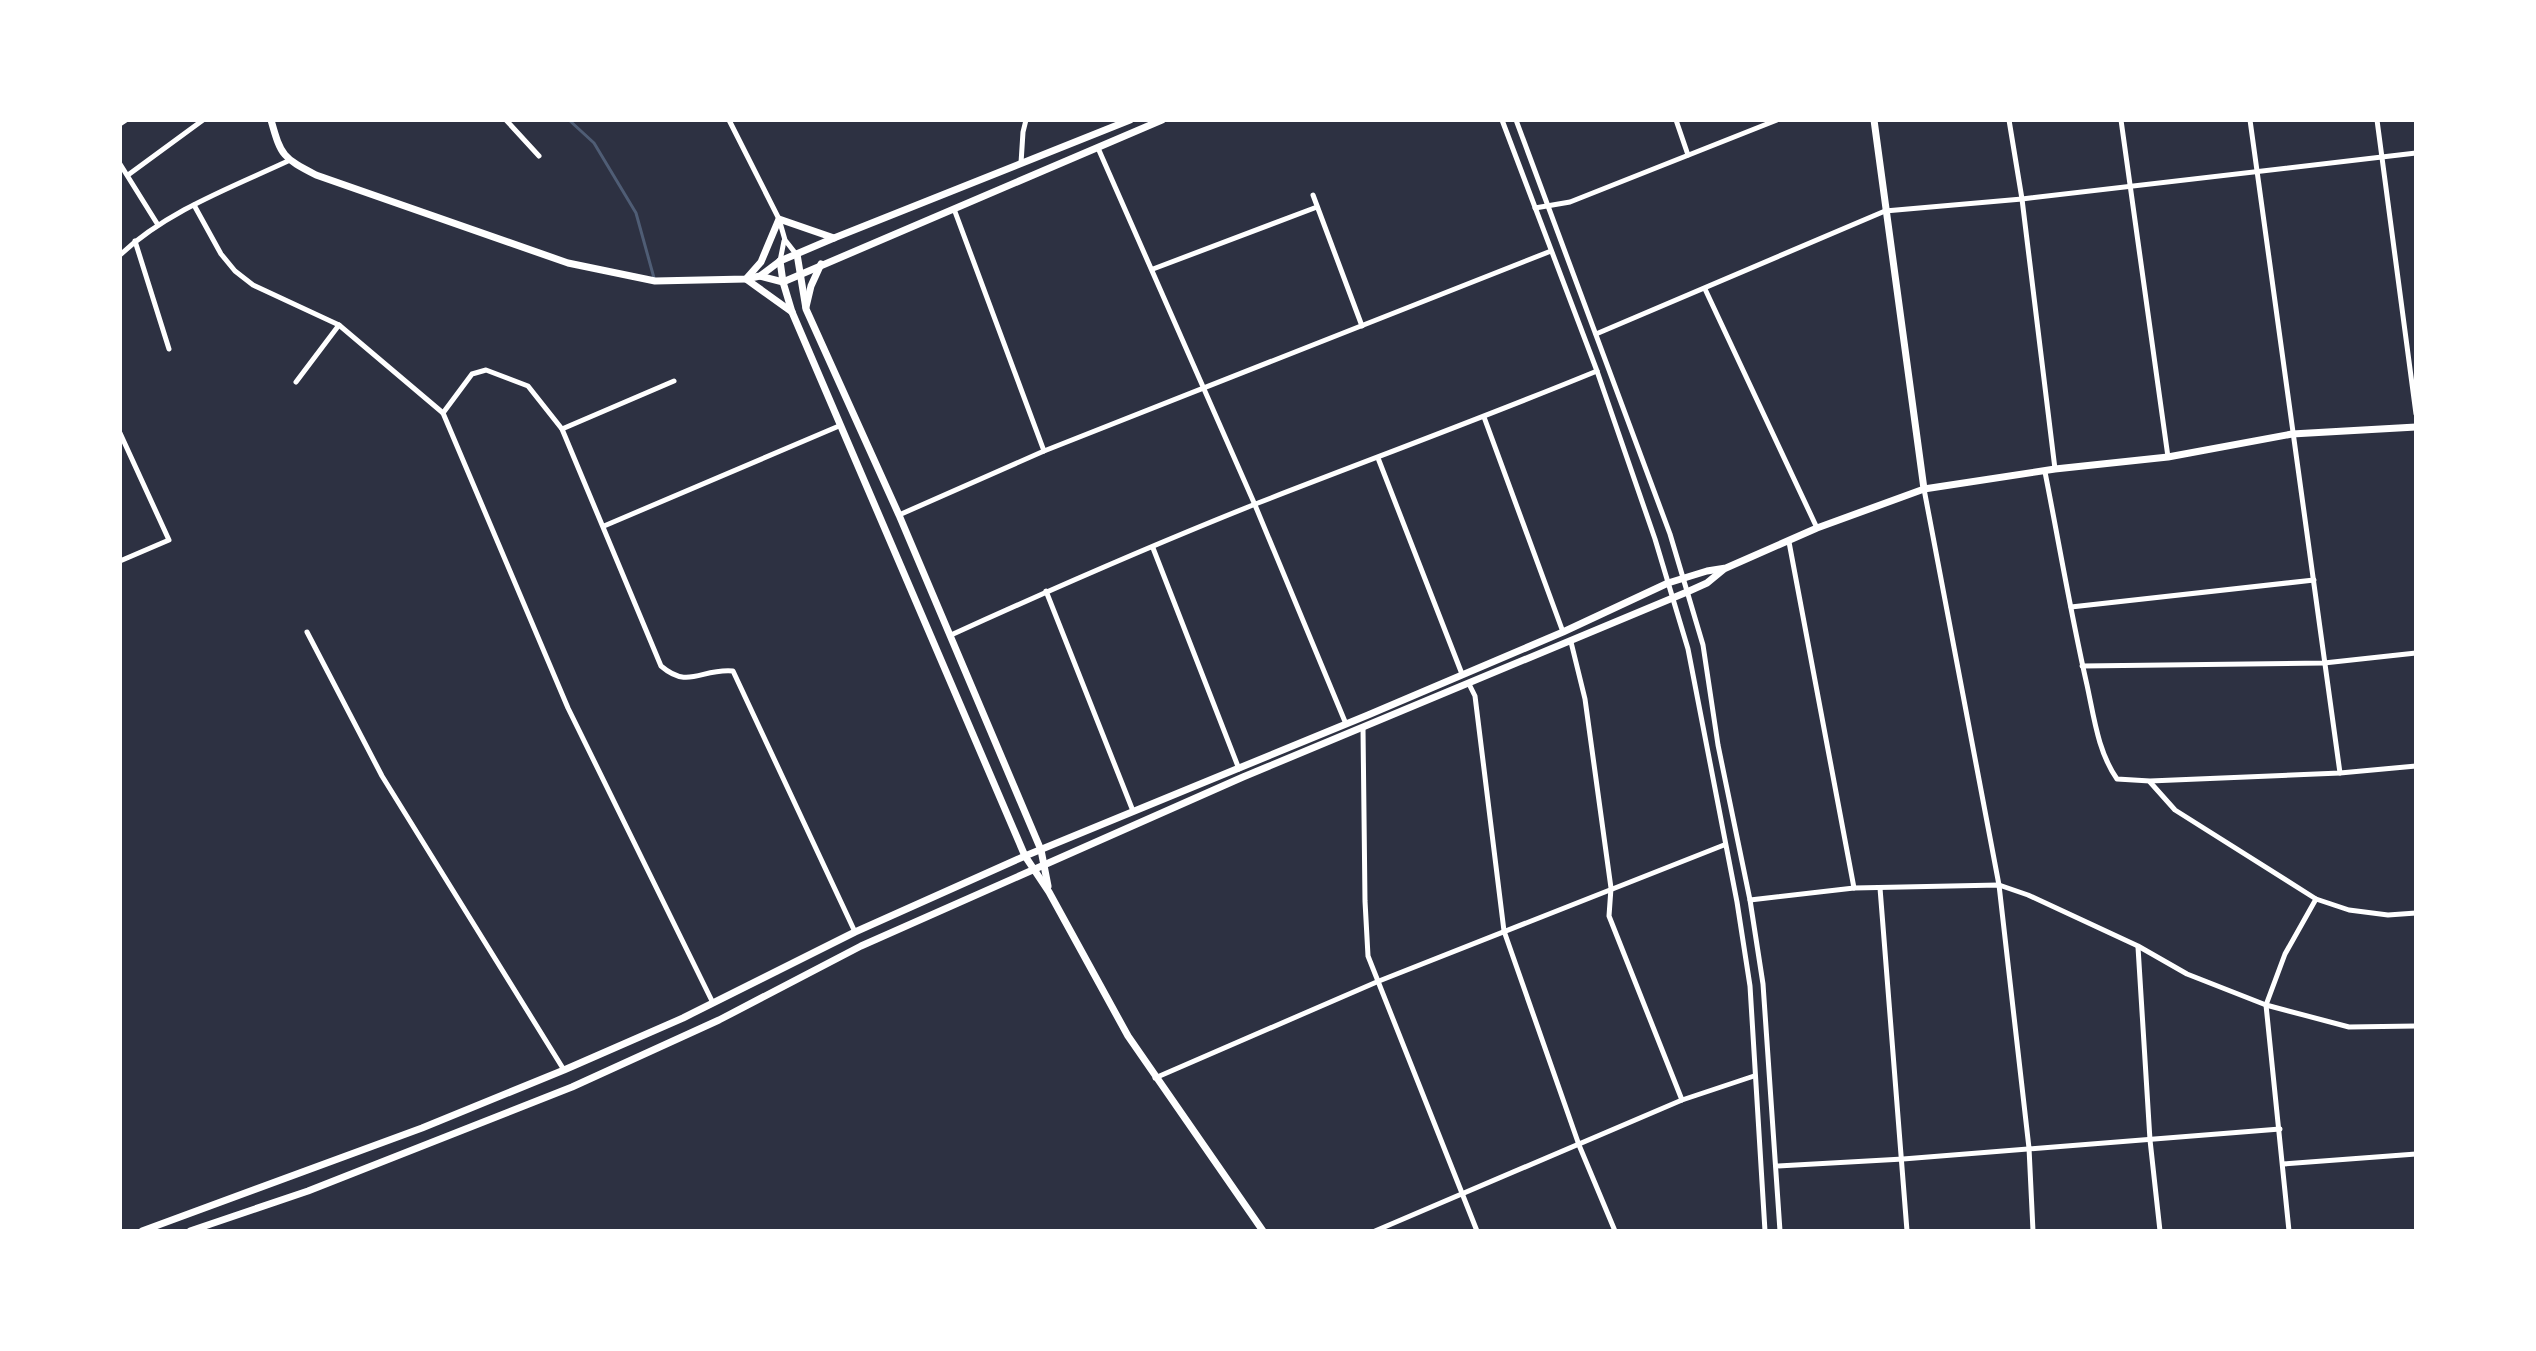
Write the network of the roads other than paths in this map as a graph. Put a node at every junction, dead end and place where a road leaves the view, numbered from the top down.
1 (126, 120) edge
2 (203, 120) edge
3 (271, 120) edge
4 (506, 120) edge
5 (729, 120) edge
6 (1026, 120) edge
7 (1130, 120) edge
8 (1162, 120) edge
9 (1502, 120) edge
10 (1516, 120) edge
11 (1676, 120) edge
12 (1777, 120) edge
13 (1874, 120) edge
14 (2009, 120) edge
15 (2121, 120) edge
16 (2250, 120) edge
17 (2377, 120) edge
18 (120, 124) edge
19 (1097, 147) junction
20 (2416, 153) edge
21 (1688, 155) junction
22 (539, 156) dead end
23 (2382, 156) junction
24 (288, 161) junction
25 (1021, 163) junction
26 (120, 164) edge
27 (2257, 172) junction
28 (128, 175) junction
29 (2131, 186) junction
30 (1313, 195) dead end
31 (2022, 199) junction
32 (194, 205) junction
33 (1548, 206) junction
34 (1317, 207) junction
35 (954, 208) junction
36 (1535, 208) junction
37 (1885, 211) junction
38 (779, 219) junction
39 (158, 225) junction
40 (834, 238) junction
41 (785, 240) junction
42 (135, 241) junction
43 (1551, 251) junction
44 (797, 254) junction
45 (120, 255) edge
46 (780, 261) junction
47 (821, 264) junction
48 (1153, 269) junction
49 (799, 275) junction
50 (760, 276) junction
51 (746, 279) junction
52 (783, 282) junction
53 (1705, 289) junction
54 (806, 309) junction
55 (792, 312) junction
56 (339, 325) junction
57 (1362, 326) junction
58 (1596, 334) junction
59 (169, 349) dead end
60 (1597, 371) junction
61 (674, 381) dead end
62 (296, 382) dead end
63 (1204, 388) junction
64 (443, 413) junction
65 (2416, 414) edge
66 (1484, 417) junction
67 (839, 426) junction
68 (2416, 427) edge
69 (562, 429) junction
70 (120, 433) edge
71 (2292, 434) junction
72 (1044, 451) junction
73 (2168, 457) junction
74 (1378, 458) junction
75 (2055, 469) junction
76 (2045, 472) junction
77 (1924, 489) junction
78 (1255, 505) junction
79 (899, 515) junction
80 (604, 526) junction
81 (1817, 528) junction
82 (1789, 542) junction
83 (1153, 548) junction
84 (120, 561) edge
85 (1726, 568) junction
86 (1683, 577) junction
87 (2314, 580) junction
88 (1668, 583) junction
89 (1046, 591) junction
90 (1687, 592) junction
91 (1672, 598) junction
92 (2071, 607) junction
93 (307, 632) dead end
94 (1563, 632) junction
95 (951, 635) junction
96 (1571, 642) junction
97 (2416, 653) edge
98 (2324, 663) junction
99 (2082, 666) junction
100 (1462, 674) junction
101 (1469, 684) junction
102 (1346, 724) junction
103 (1363, 728) junction
104 (2416, 766) edge
105 (1239, 769) junction
106 (2340, 773) junction
107 (2150, 781) junction
108 (1133, 811) junction
109 (1724, 845) junction
110 (1041, 850) junction
111 (1025, 856) junction
112 (1044, 865) junction
113 (1034, 869) junction
114 (1999, 885) junction
115 (1611, 888) junction
116 (1854, 888) junction
117 (1880, 888) junction
118 (1049, 892) junction
119 (2316, 899) junction
120 (1750, 900) junction
121 (2416, 913) edge
122 (1504, 931) junction
123 (855, 932) junction
124 (2138, 946) junction
125 (1379, 981) junction
126 (713, 1003) junction
127 (2266, 1005) junction
128 (2416, 1026) edge
129 (564, 1070) junction
130 (1754, 1076) junction
131 (1155, 1078) junction
132 (1682, 1100) junction
133 (2280, 1129) junction
134 (2150, 1140) junction
135 (1579, 1145) junction
136 (2029, 1148) junction
137 (2416, 1154) edge
138 (1903, 1159) junction
139 (2283, 1164) junction
140 (1776, 1166) junction
141 (1462, 1195) junction
142 (142, 1231) edge
143 (190, 1231) edge
144 (1263, 1231) edge
145 (1375, 1231) edge
146 (1477, 1231) edge
147 (1615, 1231) edge
148 (1765, 1231) edge
149 (1780, 1231) edge
150 (1907, 1231) edge
151 (2033, 1231) edge
152 (2160, 1231) edge
153 (2289, 1231) edge

1 - 18 street
2 - 28 street
3 - 24 street
4 - 22 street
5 - 38 street
6 - 25 street
7 - 25 street
8 - 19 street
9 - 36 street
10 - 33 street
11 - 21 street
12 - 21 street
13 - 37 street
14 - 31 street
15 - 29 street
16 - 27 street
17 - 23 street
19 - 35 street
19 - 48 street
20 - 23 street
21 - 33 street
23 - 27 street
23 - 65 street
24 - 32 street
24 - 51 street
25 - 40 street
26 - 28 street
27 - 29 street
27 - 71 street
28 - 39 street
29 - 31 street
29 - 73 street
30 - 34 street
31 - 37 street
31 - 75 street
32 - 39 street
32 - 56 street
33 - 36 street
33 - 58 street
34 - 48 street
34 - 57 street
35 - 47 street
35 - 72 street
36 - 43 street
37 - 53 street
37 - 77 street
38 - 40 street
38 - 41 street
38 - 51 street
39 - 42 street
40 - 44 street
41 - 44 street
41 - 46 street
42 - 45 street
42 - 59 street
43 - 57 street
43 - 60 street
44 - 46 street
44 - 49 street
46 - 50 street
46 - 52 street
47 - 49 street
47 - 54 street
48 - 63 street
49 - 52 street
49 - 54 street
50 - 51 street
50 - 52 street
51 - 55 street
52 - 55 street
53 - 58 street
53 - 81 street
54 - 79 street
55 - 67 street
56 - 62 street
56 - 64 street
57 - 63 street
58 - 86 street
60 - 66 street
60 - 88 street
61 - 69 street
63 - 72 street
63 - 78 street
64 - 69 street
64 - 126 street
66 - 74 street
66 - 94 street
67 - 80 street
67 - 111 street
68 - 71 street
69 - 80 street
70 - 84 street
71 - 73 street
71 - 87 street
72 - 79 street
73 - 75 street
74 - 78 street
74 - 100 street
75 - 76 street
76 - 77 street
76 - 92 street
77 - 81 street
77 - 114 street
78 - 83 street
78 - 102 street
79 - 95 street
80 - 123 street
81 - 82 street
82 - 85 street
82 - 116 street
83 - 89 street
83 - 105 street
85 - 86 street
85 - 90 street
86 - 88 street
86 - 90 street
87 - 92 street
87 - 98 street
88 - 91 street
88 - 94 street
89 - 95 street
89 - 108 street
90 - 91 street
90 - 120 street
91 - 96 street
91 - 109 street
92 - 99 street
93 - 129 street
94 - 100 street
95 - 110 street
96 - 101 street
96 - 115 street
97 - 98 street
98 - 99 street
98 - 106 street
99 - 107 street
100 - 102 street
101 - 103 street
101 - 122 street
102 - 105 street
103 - 112 street
103 - 125 street
104 - 106 street
105 - 108 street
106 - 107 street
107 - 119 street
108 - 110 street
109 - 115 street
109 - 130 street
110 - 111 street
110 - 112 street
111 - 113 street
111 - 123 street
112 - 113 street
112 - 118 street
113 - 118 street
113 - 143 street
114 - 117 street
114 - 124 street
114 - 136 street
115 - 122 street
115 - 132 street
116 - 117 street
116 - 120 street
117 - 138 street
118 - 131 street
119 - 121 street
119 - 127 street
120 - 140 street
122 - 125 street
122 - 135 street
123 - 126 street
124 - 127 street
124 - 134 street
125 - 131 street
125 - 141 street
126 - 129 street
127 - 128 street
127 - 133 street
129 - 142 street
130 - 132 street
130 - 148 street
131 - 144 street
132 - 135 street
133 - 134 street
133 - 139 street
134 - 136 street
134 - 152 street
135 - 141 street
135 - 147 street
136 - 138 street
136 - 151 street
137 - 139 street
138 - 140 street
138 - 150 street
139 - 153 street
140 - 149 street
141 - 145 street
141 - 146 street

